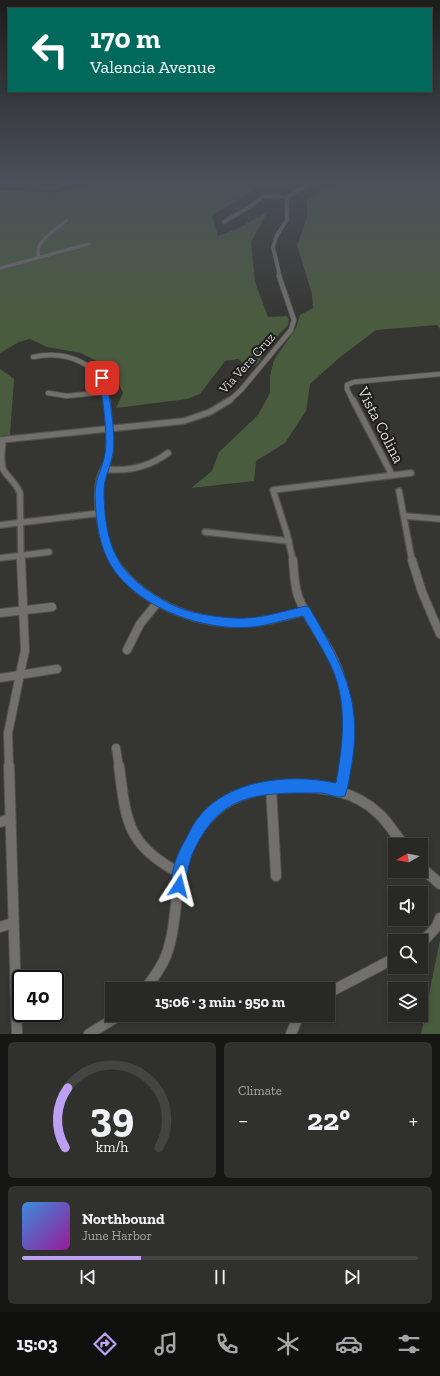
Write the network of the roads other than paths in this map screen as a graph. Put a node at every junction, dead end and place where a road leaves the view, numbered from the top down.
1 (56, 229) edge
2 (281, 229) edge
3 (89, 244) dead end
4 (39, 257) junction
5 (0, 268) edge
6 (33, 357) dead end
7 (440, 374) edge
8 (106, 392) junction
9 (48, 393) dead end
10 (108, 430) junction
11 (2, 440) edge
12 (168, 453) dead end
13 (104, 469) junction
14 (411, 473) dead end
15 (392, 475) junction
16 (399, 491) dead end
17 (101, 513) junction
18 (405, 516) junction
19 (440, 519) edge
20 (18, 523) junction
21 (0, 525) edge
22 (205, 532) dead end
23 (289, 541) junction
24 (49, 552) dead end
25 (20, 556) junction
26 (0, 558) edge
27 (158, 602) junction
28 (52, 606) dead end
29 (23, 610) junction
30 (306, 611) junction
31 (0, 613) edge
32 (440, 634) edge
33 (126, 650) dead end
34 (57, 669) dead end
35 (21, 675) junction
36 (0, 678) edge
37 (4, 734) edge
38 (116, 748) dead end
39 (271, 786) junction
40 (341, 791) junction
41 (10, 819) junction
42 (0, 822) edge
43 (398, 838) edge
44 (180, 873) junction
45 (428, 873) edge
46 (276, 876) dead end
47 (440, 884) edge
48 (440, 918) edge
49 (14, 923) junction
50 (0, 927) edge
51 (428, 936) edge
52 (388, 962) edge
53 (150, 982) edge
54 (335, 989) edge
55 (109, 1022) edge
56 (296, 1022) edge
57 (17, 1034) edge
58 (89, 1034) edge
59 (291, 1034) edge

1 - 4 street
2 - 10 street, Via Vera Cruz
3 - 4 street
4 - 5 street
6 - 8 street
7 - 15 street, Vista Colina
8 - 9 street
8 - 10 street
10 - 11 street, Via Vera Cruz
10 - 13 street
11 - 20 street
12 - 13 street
13 - 17 street
14 - 15 street
15 - 23 street
16 - 18 street
17 - 20 street
17 - 27 street
18 - 19 street
18 - 32 street
20 - 21 street
20 - 25 street
22 - 23 street
23 - 30 street
24 - 25 street
25 - 26 street
25 - 29 street
27 - 30 street
27 - 33 street
28 - 29 street
29 - 31 street
29 - 35 street
30 - 40 street
34 - 35 street
35 - 36 street
35 - 37 street
37 - 41 street
38 - 44 street
39 - 40 street
39 - 44 street
39 - 46 street
40 - 43 street
41 - 42 street
41 - 49 street
44 - 53 street
45 - 47 street
48 - 51 street
49 - 50 street
49 - 57 street
52 - 54 street
55 - 58 street
56 - 59 street

